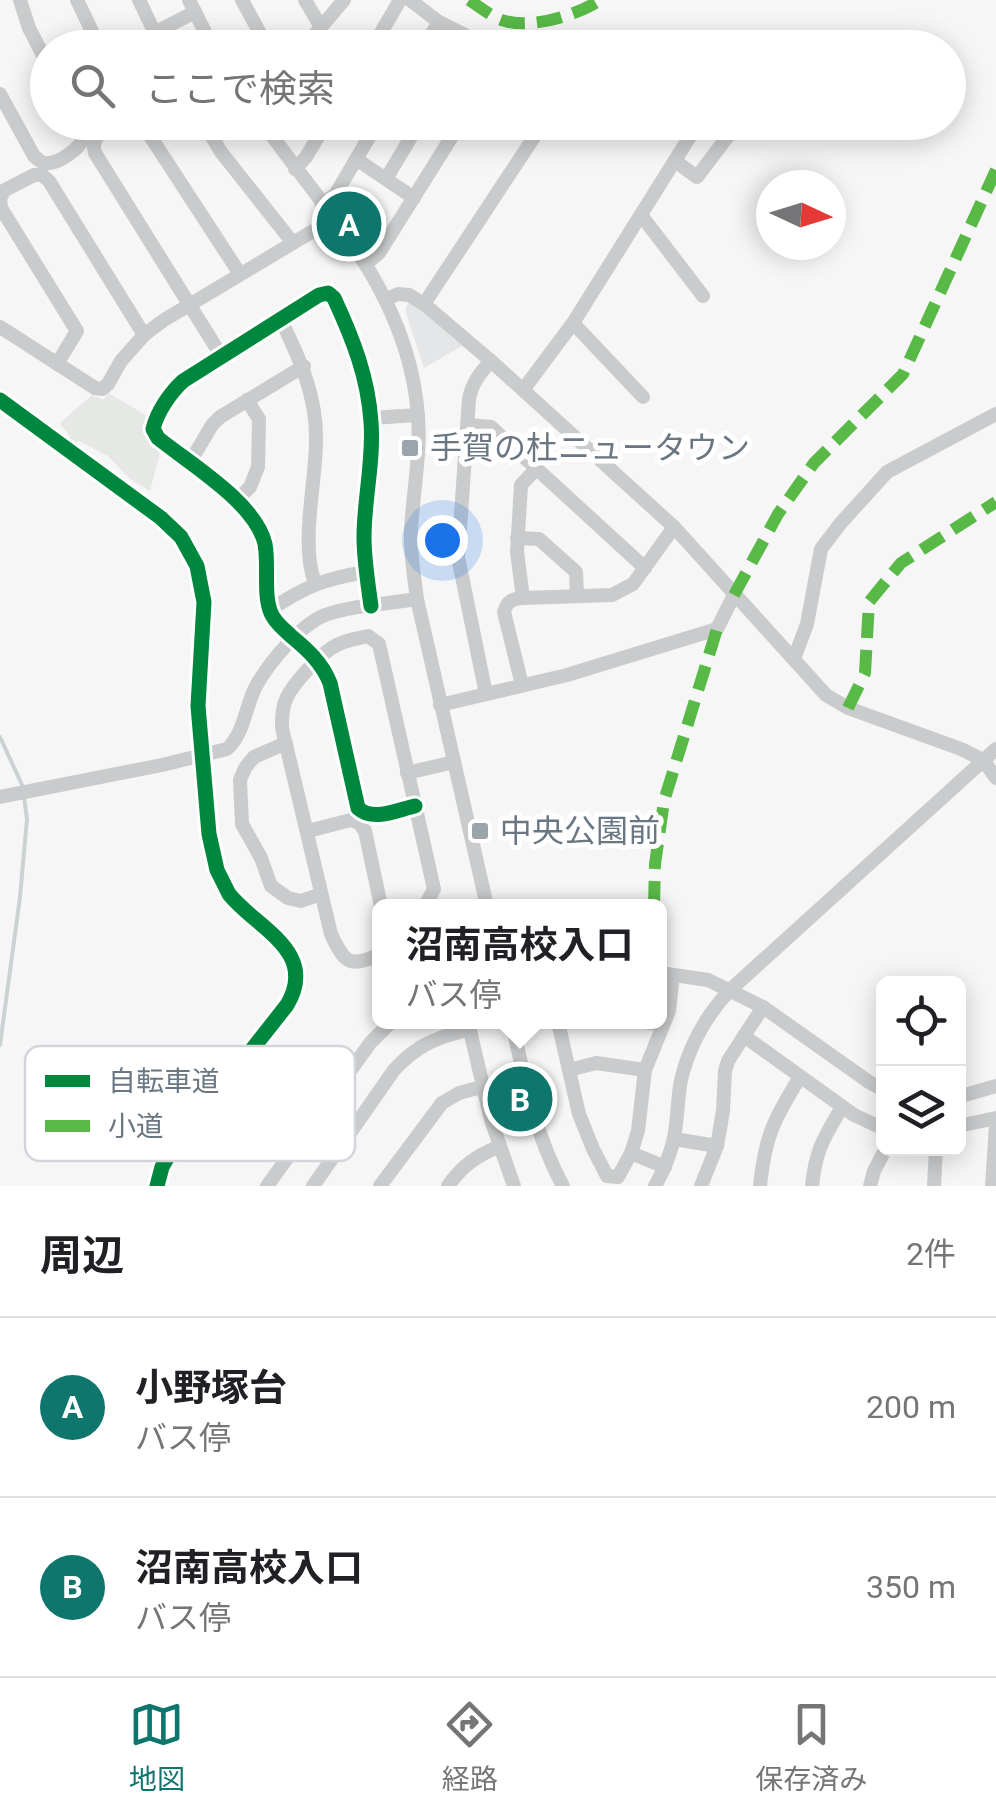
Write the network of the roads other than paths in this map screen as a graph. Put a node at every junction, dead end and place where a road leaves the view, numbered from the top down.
1 (20, 0) edge
2 (77, 0) edge
3 (139, 0) edge
4 (242, 0) edge
5 (305, 0) edge
6 (344, 0) edge
7 (400, 0) edge
8 (410, 0) edge
9 (192, 6) edge
10 (439, 22) junction
11 (322, 28) joint
12 (30, 30) edge
13 (91, 30) edge
14 (153, 30) edge
15 (158, 30) edge
16 (205, 30) edge
17 (258, 30) edge
18 (382, 30) edge
19 (434, 30) edge
20 (455, 30) edge
21 (0, 94) edge
22 (83, 140) edge
23 (95, 140) edge
24 (153, 140) edge
25 (214, 140) edge
26 (275, 140) edge
27 (316, 140) edge
28 (367, 140) edge
29 (409, 140) edge
30 (448, 140) edge
31 (532, 140) edge
32 (688, 140) edge
33 (725, 140) edge
34 (356, 159) junction
35 (675, 160) junction
36 (295, 169) junction
37 (386, 179) junction
38 (414, 198) junction
39 (322, 204) junction
40 (640, 216) junction
41 (333, 219) junction
42 (292, 243) junction
43 (366, 264) junction
44 (240, 274) junction
45 (703, 296) dead end
46 (387, 299) junction
47 (424, 304) junction
48 (190, 306) junction
49 (281, 320) junction
50 (573, 323) junction
51 (0, 328) edge
52 (144, 334) junction
53 (222, 358) junction
54 (491, 361) junction
55 (57, 364) junction
56 (304, 366) junction
57 (523, 390) junction
58 (643, 396) dead end
59 (0, 400) edge
60 (247, 400) junction
61 (996, 414) edge
62 (418, 415) junction
63 (371, 418) junction
64 (468, 425) junction
65 (190, 464) junction
66 (537, 468) junction
67 (237, 500) junction
68 (674, 527) junction
69 (517, 538) junction
70 (645, 568) junction
71 (366, 572) junction
72 (315, 583) junction
73 (577, 595) junction
74 (734, 595) junction
75 (522, 598) junction
76 (417, 599) junction
77 (371, 606) junction
78 (270, 611) junction
79 (294, 638) junction
80 (794, 659) junction
81 (318, 660) junction
82 (522, 685) junction
83 (486, 694) junction
84 (440, 704) junction
85 (286, 743) junction
86 (996, 749) edge
87 (202, 756) junction
88 (983, 760) junction
89 (454, 762) junction
90 (407, 773) junction
91 (996, 778) edge
92 (8, 796) edge
93 (415, 806) junction
94 (308, 832) junction
95 (321, 894) junction
96 (380, 899) edge
97 (428, 899) edge
98 (485, 899) edge
99 (372, 957) edge
100 (667, 974) edge
101 (667, 987) edge
102 (729, 990) junction
103 (763, 1007) junction
104 (667, 1016) edge
105 (384, 1029) edge
106 (459, 1029) edge
107 (470, 1029) edge
108 (514, 1029) edge
109 (561, 1029) edge
110 (660, 1029) edge
111 (744, 1036) junction
112 (255, 1046) edge
113 (355, 1064) edge
114 (569, 1070) junction
115 (645, 1070) junction
116 (524, 1076) junction
117 (800, 1076) junction
118 (482, 1085) junction
119 (876, 1086) edge
120 (996, 1086) edge
121 (966, 1094) edge
122 (842, 1107) junction
123 (996, 1122) edge
124 (876, 1125) edge
125 (966, 1125) edge
126 (355, 1126) edge
127 (674, 1139) junction
128 (717, 1146) junction
129 (498, 1147) junction
130 (631, 1153) junction
131 (882, 1156) edge
132 (936, 1156) edge
133 (166, 1161) edge
134 (285, 1161) edge
135 (330, 1161) edge
136 (665, 1168) junction
137 (157, 1186) edge
138 (267, 1186) edge
139 (313, 1186) edge
140 (380, 1186) edge
141 (448, 1186) edge
142 (514, 1186) edge
143 (563, 1186) edge
144 (655, 1186) edge
145 (701, 1186) edge
146 (760, 1186) edge
147 (812, 1186) edge
148 (870, 1186) edge
149 (934, 1186) edge
150 (992, 1186) edge

1 - 12 street
2 - 13 street
3 - 14 street
4 - 17 street
5 - 11 street
6 - 11 street
7 - 18 street
8 - 10 street
9 - 15 street
9 - 16 street
10 - 19 street
10 - 20 street
21 - 22 street
23 - 48 street
24 - 44 street
25 - 42 street
26 - 36 street
27 - 36 street
28 - 34 street
29 - 37 street
30 - 38 street
31 - 47 street
32 - 35 street
33 - 35 street
34 - 37 street
34 - 39 street
35 - 40 street
36 - 39 street
37 - 38 street
38 - 43 street
39 - 41 street
40 - 45 street
40 - 50 street
41 - 42 street
41 - 43 street
42 - 44 street
43 - 46 street
44 - 48 street
46 - 47 street
46 - 62 street
47 - 54 street
48 - 52 street
48 - 53 street
49 - 53 street
49 - 56 street
49 - 63 street
50 - 57 street
50 - 58 street
51 - 55 street
52 - 55 street
52 - 55 street
53 - 65 street
54 - 57 street
54 - 64 street
56 - 60 street
56 - 72 street
57 - 68 street
59 - 87 street
60 - 65 street
60 - 67 street
61 - 80 street
62 - 63 street
62 - 76 street
63 - 71 street
64 - 66 street
64 - 83 street
65 - 67 street
66 - 69 street
66 - 70 street
67 - 78 street
68 - 70 street
68 - 74 street
69 - 73 street
69 - 75 street
70 - 73 street
71 - 72 street
71 - 77 street
72 - 78 street
73 - 75 street
74 - 80 street
74 - 82 street
75 - 82 street
76 - 77 street
76 - 84 street
77 - 79 street
78 - 79 street
79 - 81 street
79 - 87 street
80 - 88 street
81 - 85 street
81 - 90 street
81 - 93 street
82 - 83 street
83 - 84 street
84 - 89 street
85 - 94 street
85 - 95 street
86 - 88 street
87 - 92 street
87 - 112 street
88 - 91 street
88 - 102 street
89 - 90 street
89 - 98 street
90 - 93 street
93 - 97 street
94 - 95 street
94 - 96 street
95 - 99 street
100 - 102 street
101 - 104 street
102 - 103 street
102 - 127 street
103 - 111 street
103 - 119 street
105 - 113 street
106 - 126 street
107 - 118 street
108 - 116 street
109 - 114 street
110 - 115 street
111 - 117 street
111 - 128 street
114 - 115 street
114 - 130 street
115 - 130 street
116 - 118 street
116 - 143 street
117 - 122 street
117 - 146 street
118 - 129 street
118 - 140 street
120 - 121 street
122 - 124 street
122 - 147 street
123 - 125 street
123 - 150 street
127 - 128 street
127 - 136 street
128 - 145 street
129 - 141 street
129 - 142 street
130 - 136 street
131 - 148 street
132 - 149 street
133 - 137 street
134 - 138 street
135 - 139 street
136 - 144 street

